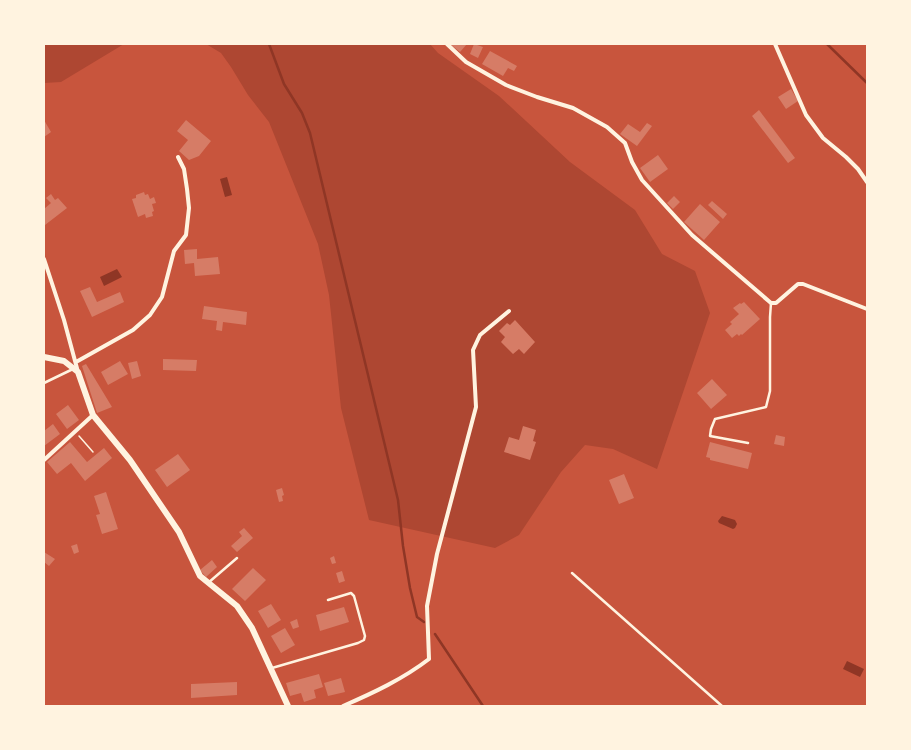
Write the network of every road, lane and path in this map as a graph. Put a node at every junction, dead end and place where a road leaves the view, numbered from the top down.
1 (447, 44) edge
2 (775, 44) edge
3 (178, 157) dead end
4 (867, 182) edge
5 (44, 259) edge
6 (771, 303) junction
7 (867, 309) edge
8 (509, 311) dead end
9 (44, 357) edge
10 (76, 368) junction
11 (44, 383) edge
12 (93, 415) junction
13 (75, 432) junction
14 (748, 443) dead end
15 (93, 452) dead end
16 (44, 460) edge
17 (237, 558) dead end
18 (572, 573) dead end
19 (208, 583) junction
20 (328, 600) dead end
21 (271, 668) junction
22 (288, 706) edge
23 (343, 706) edge
24 (722, 706) edge

1 - 6 street
2 - 4 street
3 - 10 street
5 - 10 street
6 - 7 street
6 - 14 lane
8 - 23 street
9 - 10 street
10 - 11 lane
10 - 12 street
12 - 13 street
12 - 19 street
13 - 15 path
13 - 16 street
17 - 19 lane
18 - 24 lane
19 - 21 street
20 - 21 lane
21 - 22 street

